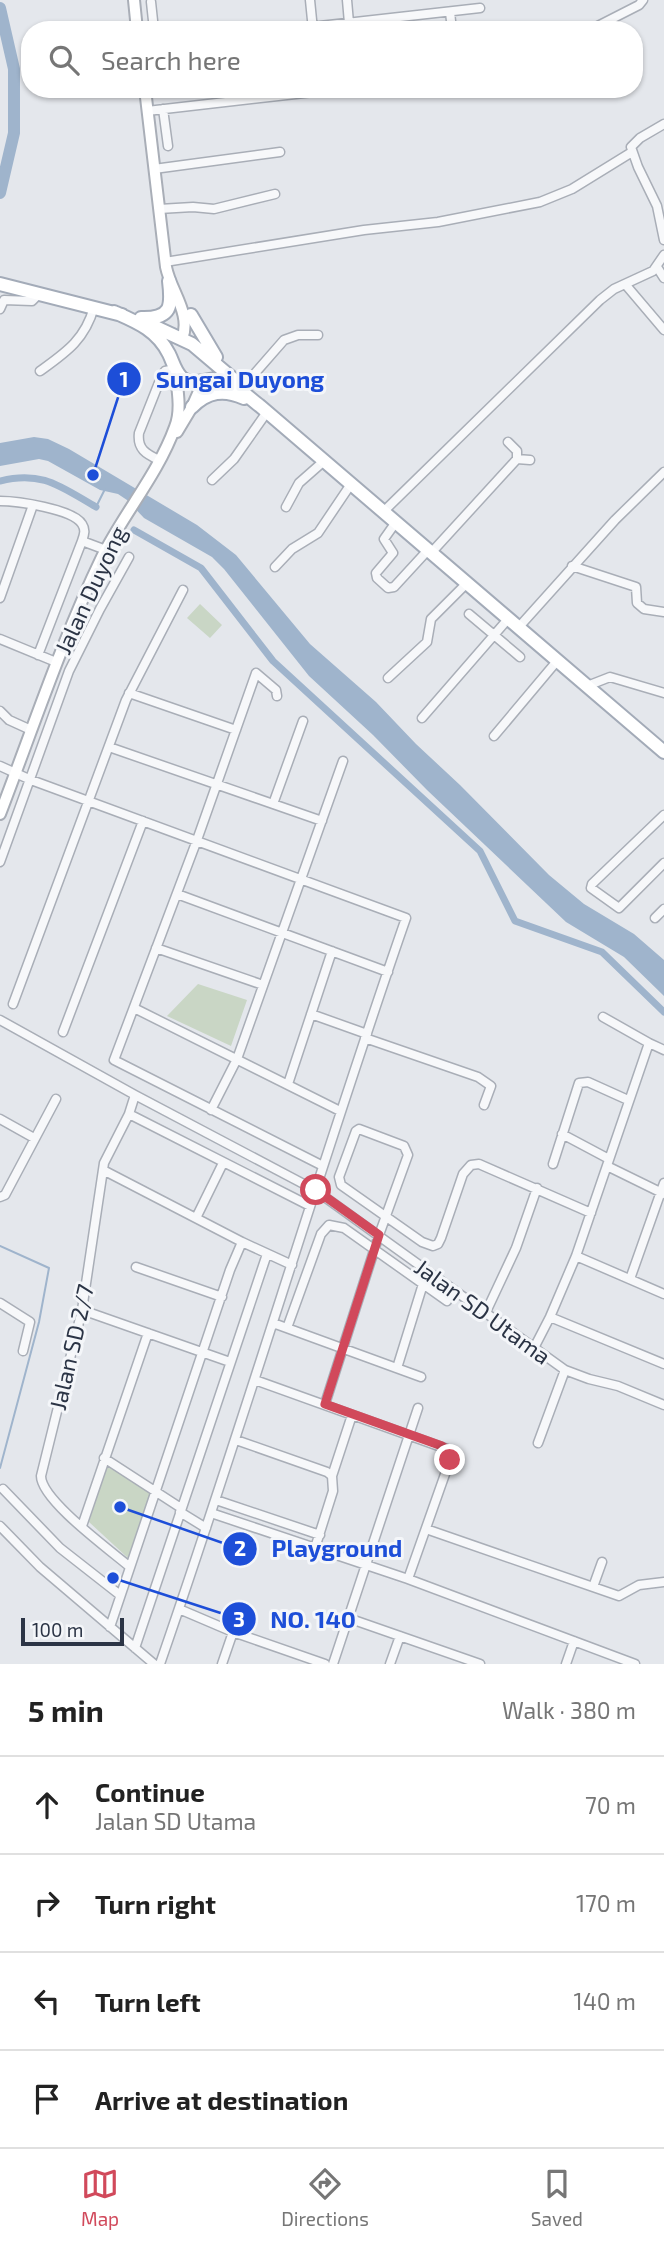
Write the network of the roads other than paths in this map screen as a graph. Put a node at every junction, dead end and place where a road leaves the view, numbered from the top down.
1 (134, 0) edge
2 (310, 0) edge
3 (347, 0) edge
4 (643, 0) edge
5 (151, 2) dead end
6 (481, 8) dead end
7 (450, 12) junction
8 (381, 20) joint
9 (136, 21) edge
10 (153, 21) edge
11 (312, 21) edge
12 (349, 21) edge
13 (370, 21) edge
14 (451, 21) edge
15 (608, 21) edge
16 (146, 98) edge
17 (253, 98) edge
18 (163, 109) junction
19 (147, 111) junction
20 (664, 124) edge
21 (168, 146) dead end
22 (280, 152) dead end
23 (632, 152) junction
24 (154, 169) junction
25 (275, 194) dead end
26 (159, 209) junction
27 (664, 240) edge
28 (664, 255) edge
29 (657, 267) junction
30 (167, 270) junction
31 (664, 278) edge
32 (0, 284) edge
33 (625, 284) junction
34 (40, 293) junction
35 (94, 307) junction
36 (0, 309) edge
37 (114, 312) junction
38 (191, 315) junction
39 (130, 317) junction
40 (664, 330) edge
41 (318, 335) dead end
42 (181, 339) junction
43 (204, 352) junction
44 (175, 369) junction
45 (40, 371) dead end
46 (230, 376) junction
47 (204, 380) junction
48 (242, 387) junction
49 (192, 407) junction
50 (263, 409) junction
51 (508, 442) dead end
52 (166, 449) junction
53 (517, 459) junction
54 (159, 460) junction
55 (530, 460) dead end
56 (324, 461) junction
57 (664, 472) edge
58 (212, 480) dead end
59 (351, 484) junction
60 (0, 501) edge
61 (33, 505) junction
62 (286, 507) dead end
63 (383, 512) junction
64 (396, 523) junction
65 (82, 541) junction
66 (106, 550) junction
67 (430, 552) junction
68 (130, 557) dead end
69 (572, 566) junction
70 (275, 567) dead end
71 (467, 583) junction
72 (183, 590) dead end
73 (0, 598) edge
74 (664, 612) edge
75 (469, 614) dead end
76 (513, 623) junction
77 (494, 635) junction
78 (0, 639) edge
79 (38, 655) junction
80 (520, 657) dead end
81 (557, 661) junction
82 (56, 662) junction
83 (388, 678) dead end
84 (587, 686) junction
85 (129, 693) junction
86 (664, 693) edge
87 (277, 696) dead end
88 (0, 711) edge
89 (422, 718) dead end
90 (303, 721) dead end
91 (31, 730) junction
92 (236, 730) junction
93 (494, 736) dead end
94 (109, 747) junction
95 (664, 752) edge
96 (343, 761) dead end
97 (0, 766) edge
98 (15, 774) junction
99 (31, 780) junction
100 (217, 783) junction
101 (4, 793) edge
102 (90, 802) junction
103 (273, 804) junction
104 (0, 814) edge
105 (664, 815) edge
106 (143, 821) junction
107 (322, 821) junction
108 (197, 841) junction
109 (0, 862) edge
110 (664, 863) edge
111 (301, 878) junction
112 (177, 894) junction
113 (664, 909) edge
114 (655, 918) dead end
115 (282, 931) junction
116 (156, 948) junction
117 (332, 951) junction
118 (388, 972) junction
119 (263, 985) junction
120 (13, 1004) dead end
121 (134, 1008) junction
122 (311, 1014) junction
123 (603, 1017) dead end
124 (0, 1020) edge
125 (63, 1032) dead end
126 (366, 1036) junction
127 (649, 1043) junction
128 (664, 1050) edge
129 (237, 1059) junction
130 (288, 1084) junction
131 (135, 1096) junction
132 (56, 1099) dead end
133 (628, 1100) junction
134 (484, 1105) dead end
135 (211, 1110) junction
136 (340, 1111) junction
137 (129, 1114) junction
138 (0, 1119) edge
139 (562, 1133) junction
140 (34, 1138) junction
141 (608, 1162) junction
142 (223, 1163) junction
143 (553, 1164) dead end
144 (323, 1166) junction
145 (103, 1170) junction
146 (664, 1182) edge
147 (537, 1188) junction
148 (316, 1190) junction
149 (662, 1193) edge
150 (1, 1197) edge
151 (310, 1206) junction
152 (591, 1213) junction
153 (386, 1217) junction
154 (197, 1218) junction
155 (379, 1235) junction
156 (242, 1242) junction
157 (374, 1250) junction
158 (267, 1254) junction
159 (576, 1256) junction
160 (292, 1265) junction
161 (136, 1267) dead end
162 (630, 1279) junction
163 (423, 1284) junction
164 (664, 1294) edge
165 (222, 1297) junction
166 (447, 1301) dead end
167 (0, 1303) edge
168 (82, 1310) junction
169 (486, 1312) junction
170 (550, 1317) junction
171 (273, 1323) junction
172 (287, 1328) junction
173 (148, 1333) junction
174 (342, 1348) junction
175 (534, 1348) junction
176 (23, 1351) dead end
177 (203, 1352) junction
178 (230, 1362) junction
179 (664, 1364) edge
180 (397, 1368) junction
181 (565, 1370) junction
182 (421, 1377) dead end
183 (255, 1380) junction
184 (325, 1404) junction
185 (664, 1405) edge
186 (418, 1408) dead end
187 (352, 1415) junction
188 (409, 1435) junction
189 (236, 1440) junction
190 (538, 1443) dead end
191 (104, 1458) junction
192 (332, 1476) junction
193 (3, 1489) dead end
194 (156, 1491) junction
195 (216, 1500) junction
196 (181, 1510) junction
197 (211, 1513) junction
198 (0, 1526) edge
199 (82, 1526) junction
200 (206, 1528) junction
201 (426, 1529) junction
202 (320, 1535) junction
203 (315, 1548) junction
204 (602, 1562) dead end
205 (366, 1564) junction
206 (130, 1567) junction
207 (408, 1579) junction
208 (664, 1581) edge
209 (593, 1587) junction
210 (120, 1595) junction
211 (179, 1609) junction
212 (348, 1618) junction
213 (110, 1627) junction
214 (233, 1632) junction
215 (400, 1636) junction
216 (574, 1641) junction
217 (135, 1648) junction
218 (450, 1654) junction
219 (154, 1664) edge
220 (160, 1664) edge
221 (222, 1664) edge
222 (325, 1664) edge
223 (333, 1664) edge
224 (390, 1664) edge
225 (447, 1664) edge
226 (480, 1664) edge
227 (566, 1664) edge
228 (635, 1664) edge

1 - 9 main road
2 - 11 street
3 - 12 street
4 - 15 street
5 - 10 street
6 - 7 street
7 - 8 street
7 - 14 street
8 - 13 street
16 - 19 main road
17 - 18 street
18 - 19 street
18 - 21 street
19 - 24 main road
20 - 23 street
22 - 24 street
23 - 27 street
23 - 30 street
24 - 26 main road
25 - 26 street
26 - 30 main road
28 - 29 street
29 - 31 street
29 - 33 street
30 - 38 main road
30 - 39 main road
30 - 42 main road
32 - 34 main road
33 - 40 street
33 - 63 street
34 - 35 main road
34 - 36 street
35 - 37 main road
35 - 45 street
37 - 39 main road
37 - 44 main road
38 - 43 main road
38 - 46 main road
39 - 42 main road
41 - 48 street
42 - 43 main road
42 - 44 main road
43 - 46 main road
43 - 47 main road
44 - 47 main road
44 - 52 main road, Jalan Duyong
44 - 54 street
46 - 48 main road
47 - 49 main road
47 - 50 main road
48 - 50 main road
49 - 50 main road
49 - 52 main road
50 - 56 main road
50 - 58 street
51 - 53 street
52 - 54 main road, Jalan Duyong
53 - 55 street
53 - 67 street
54 - 66 main road, Jalan Duyong
56 - 59 main road
56 - 62 street
57 - 69 street
59 - 63 main road
59 - 70 street
60 - 61 street
61 - 65 street
61 - 73 street
63 - 64 main road
64 - 67 main road
64 - 67 street
65 - 66 street
65 - 79 street
66 - 82 main road, Jalan Duyong
67 - 71 main road
68 - 99 street
69 - 74 street
69 - 76 street
71 - 76 main road
71 - 83 street
72 - 85 street
75 - 77 street
76 - 77 street
76 - 81 main road
77 - 80 street
77 - 89 street
78 - 79 street
79 - 82 street
81 - 84 main road
81 - 93 street
82 - 91 main road, Jalan Duyong
84 - 86 street
84 - 95 main road
85 - 92 street
85 - 94 street
87 - 92 street
88 - 91 street
90 - 103 street
91 - 98 main road, Jalan Duyong
92 - 100 street
94 - 100 street
94 - 102 street
96 - 107 street
97 - 98 street
98 - 99 street
98 - 101 main road, Jalan Duyong
99 - 102 street
99 - 109 street
100 - 103 street
100 - 108 street
101 - 104 main road, Jalan Duyong
102 - 106 street
102 - 120 street
103 - 107 street
105 - 110 street
106 - 108 street
106 - 125 street
107 - 111 street
108 - 111 street
108 - 112 street
111 - 115 street
111 - 118 street
112 - 115 street
112 - 116 street
113 - 114 street
115 - 117 street
115 - 119 street
116 - 119 street
116 - 121 street
117 - 118 street
117 - 122 street
118 - 126 street
119 - 129 street
121 - 129 street
121 - 135 street
122 - 126 street
122 - 130 street
123 - 127 street
124 - 131 street, Jalan SD Utama
126 - 134 street
126 - 136 street
127 - 128 street
127 - 133 street
129 - 130 street
129 - 135 street
130 - 136 street
131 - 137 street, Jalan SD 2/7
131 - 148 street, Jalan SD Utama
132 - 140 street
133 - 139 street
133 - 141 street
135 - 144 street
136 - 144 street
137 - 142 street
137 - 145 street, Jalan SD 2/7
138 - 140 street
139 - 141 street
139 - 143 street
140 - 150 street
141 - 149 street
141 - 152 street
142 - 151 street
142 - 154 street
144 - 148 street
145 - 154 street
145 - 168 street, Jalan SD 2/7
146 - 149 street
147 - 152 street
147 - 153 street
147 - 169 street
148 - 151 street
148 - 155 street, Jalan SD Utama
149 - 162 street
151 - 160 street
152 - 159 street
153 - 153 street
153 - 155 street
154 - 156 street
155 - 157 street
155 - 169 street, Jalan SD Utama
156 - 158 street
156 - 165 street
157 - 163 street
157 - 172 street
157 - 174 street
158 - 160 street
158 - 178 street
159 - 162 street
159 - 170 street
160 - 171 street
161 - 165 street
162 - 164 street
163 - 166 street
163 - 180 street
165 - 177 street
167 - 176 street
168 - 173 street
168 - 199 street, Jalan SD 2/7
169 - 175 street, Jalan SD Utama
170 - 175 street
170 - 179 street
171 - 172 street
171 - 183 street
172 - 174 street
173 - 177 street
173 - 191 street
174 - 180 street
174 - 184 street
175 - 181 street, Jalan SD Utama
177 - 178 street
177 - 194 street
178 - 196 street
180 - 182 street
181 - 185 street, Jalan SD Utama
181 - 190 street
183 - 184 street
183 - 189 street
184 - 187 street
186 - 188 street
187 - 188 street
187 - 192 street
188 - 201 street
188 - 205 street
189 - 192 street
189 - 195 street
191 - 194 street
191 - 199 street
192 - 202 street
193 - 210 street
194 - 196 street
194 - 206 street
195 - 197 street
195 - 202 street
196 - 200 street
196 - 217 street
197 - 200 street
197 - 203 street
198 - 213 street
199 - 206 street, Jalan SD 2/7
200 - 211 street
201 - 207 street
201 - 209 street
202 - 203 street
203 - 205 street
204 - 209 street
205 - 207 street
205 - 212 street
206 - 210 street
207 - 216 street
208 - 209 street
210 - 213 street
211 - 214 street
211 - 220 street
212 - 215 street
212 - 223 street
213 - 217 street
214 - 221 street
214 - 222 street
215 - 218 street
215 - 224 street
216 - 227 street
216 - 228 street
217 - 219 street
218 - 225 street
218 - 226 street

